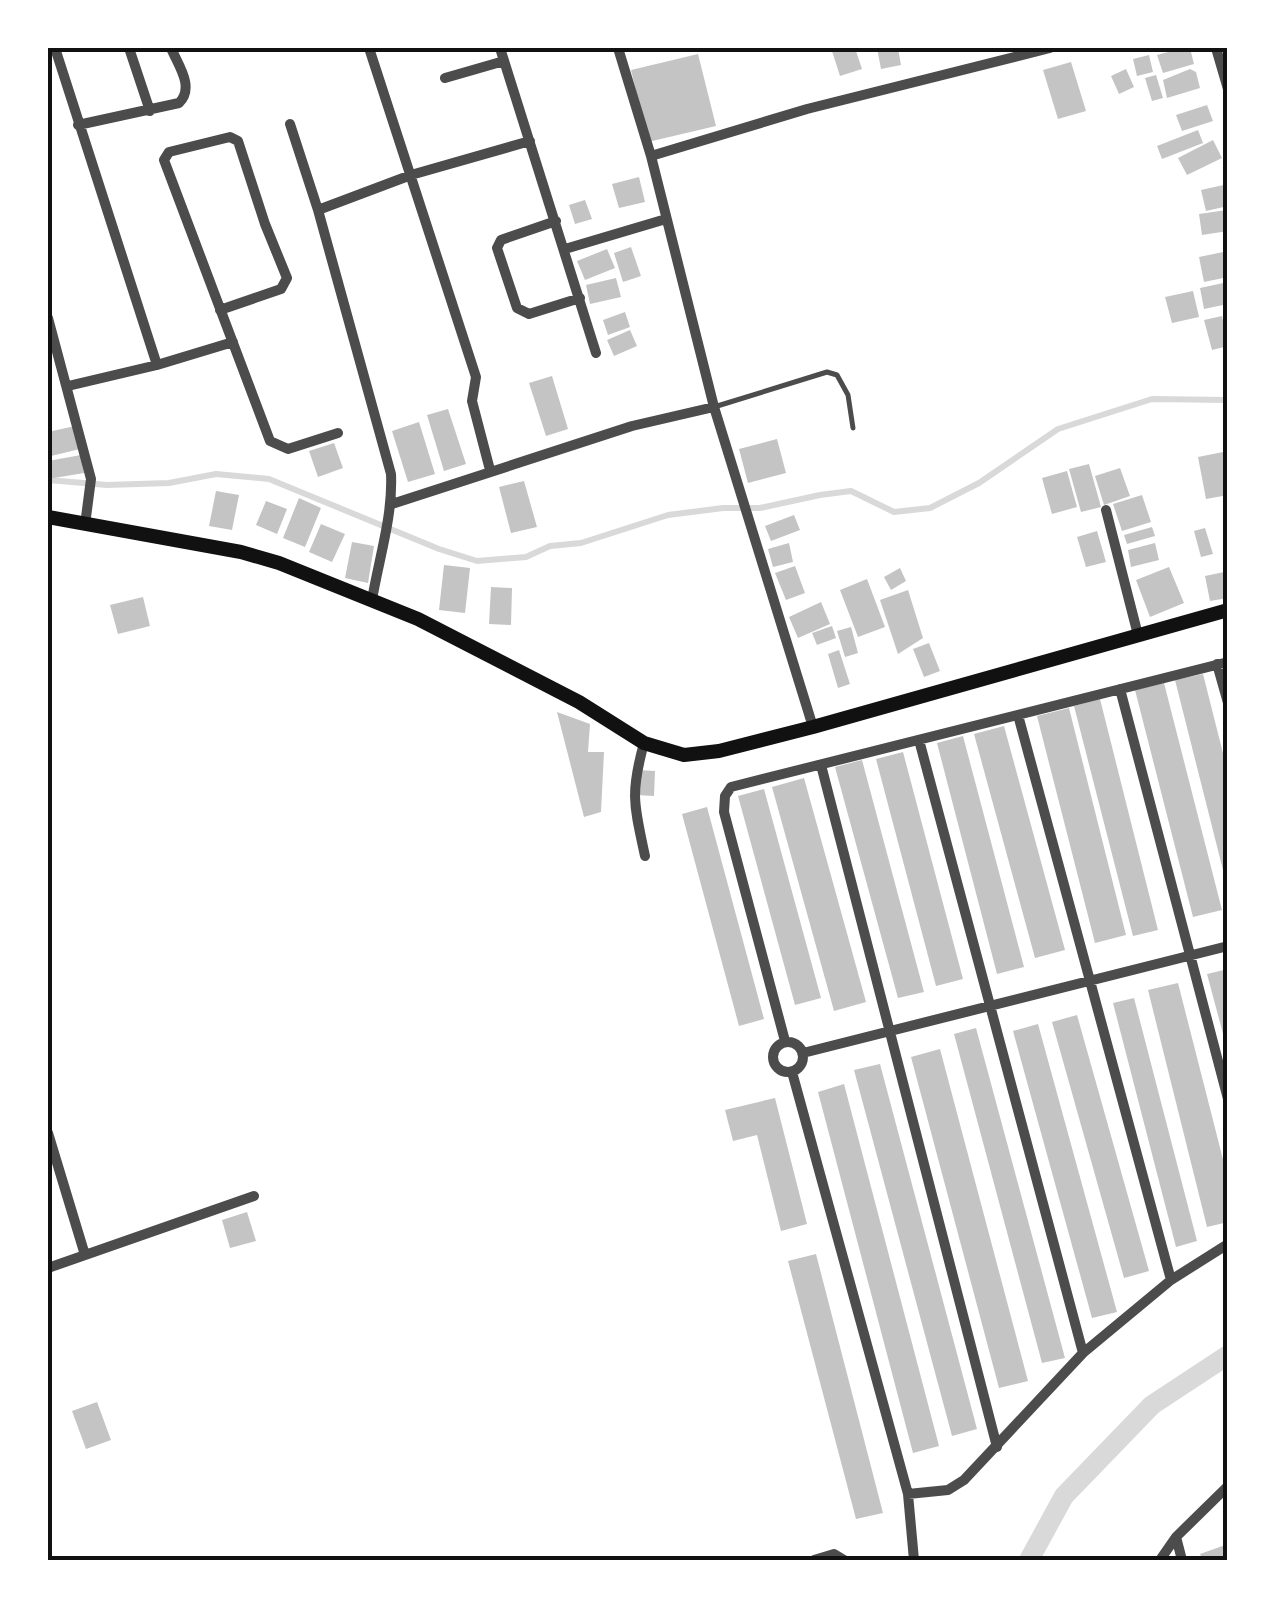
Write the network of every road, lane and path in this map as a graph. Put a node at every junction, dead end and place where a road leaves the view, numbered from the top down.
1 (55, 48) edge
2 (129, 48) edge
3 (171, 48) edge
4 (369, 48) edge
5 (500, 48) edge
6 (618, 48) edge
7 (1050, 48) edge
8 (1216, 48) edge
9 (504, 61) junction
10 (445, 78) dead end
11 (1228, 89) edge
12 (150, 111) junction
13 (290, 124) dead end
14 (78, 125) junction
15 (530, 141) junction
16 (651, 156) junction
17 (412, 175) junction
18 (318, 210) junction
19 (666, 218) junction
20 (556, 221) junction
21 (566, 249) junction
22 (580, 298) junction
23 (220, 310) junction
24 (48, 318) edge
25 (233, 342) junction
26 (596, 353) dead end
27 (157, 365) junction
28 (68, 386) junction
29 (714, 407) junction
30 (853, 428) dead end
31 (338, 433) dead end
32 (490, 470) junction
33 (392, 504) junction
34 (1106, 510) dead end
35 (48, 517) edge
36 (85, 525) junction
37 (372, 600) junction
38 (1228, 610) edge
39 (1138, 635) junction
40 (1222, 663) edge
41 (1120, 689) junction
42 (1228, 703) edge
43 (1018, 715) junction
44 (813, 727) junction
45 (919, 740) junction
46 (644, 743) junction
47 (821, 765) junction
48 (645, 856) dead end
49 (1228, 946) edge
50 (1190, 956) junction
51 (1090, 983) junction
52 (989, 1006) junction
53 (890, 1030) junction
54 (785, 1041) junction
55 (803, 1053) junction
56 (792, 1072) junction
57 (1228, 1099) edge
58 (48, 1132) edge
59 (254, 1196) dead end
60 (1228, 1244) edge
61 (85, 1255) junction
62 (48, 1268) edge
63 (1170, 1280) junction
64 (1083, 1353) junction
65 (998, 1446) junction
66 (1228, 1486) edge
67 (908, 1494) junction
68 (1176, 1537) junction
69 (814, 1560) edge
70 (844, 1560) edge
71 (914, 1560) edge
72 (1160, 1560) edge
73 (1182, 1560) edge

1 - 14 street
2 - 12 street
3 - 12 street
4 - 17 street
5 - 9 street
6 - 16 street
7 - 16 street
8 - 11 street
9 - 10 street
9 - 15 street
12 - 14 street
13 - 18 street
14 - 27 street
15 - 17 street
15 - 20 street
16 - 19 street
17 - 18 street
17 - 32 street
18 - 33 street
19 - 21 street
19 - 29 street
20 - 21 street
20 - 22 street
21 - 22 street
22 - 26 street
23 - 23 street
23 - 25 street
24 - 28 street
25 - 27 street
25 - 31 street
27 - 28 street
28 - 36 street
29 - 30 lane
29 - 32 street
29 - 44 street
32 - 33 street
33 - 37 street
34 - 39 street
35 - 36 main road
36 - 37 main road
37 - 46 main road
38 - 39 main road
39 - 44 main road
40 - 41 street
40 - 42 street
41 - 43 street
41 - 50 street
43 - 45 street
43 - 51 street
44 - 46 main road
45 - 47 street
45 - 52 street
46 - 48 street
47 - 53 street
47 - 54 street
49 - 50 street
50 - 51 street
50 - 57 street
51 - 52 street
51 - 63 street
52 - 53 street
52 - 64 street
53 - 55 street
53 - 65 street
54 - 55 street
54 - 56 street
55 - 56 street
56 - 67 street
58 - 61 street
59 - 61 street
60 - 63 street
61 - 62 street
63 - 64 street
64 - 65 street
65 - 67 street
66 - 68 street
67 - 71 street
68 - 72 street
68 - 73 street
69 - 70 street

